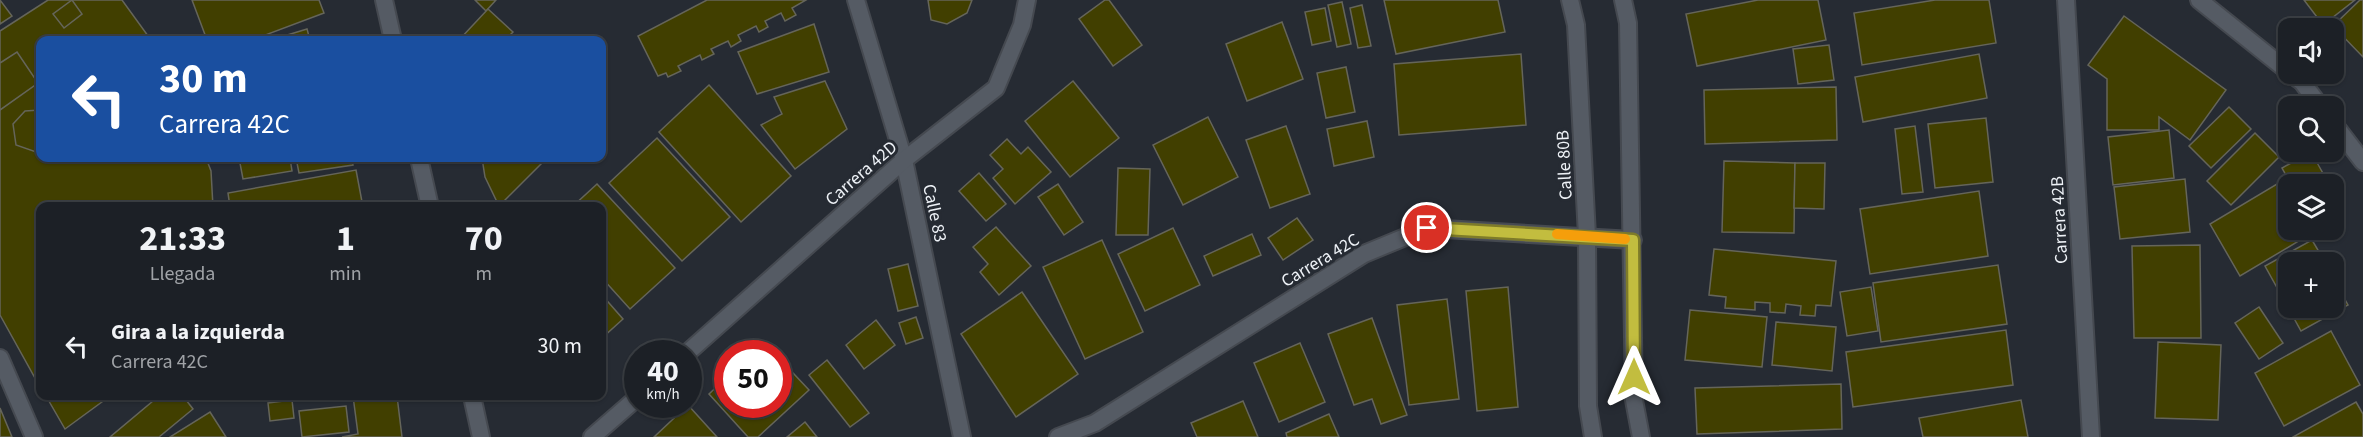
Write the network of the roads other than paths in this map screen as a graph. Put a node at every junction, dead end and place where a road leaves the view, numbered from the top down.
1 (384, 0) edge
2 (856, 0) edge
3 (1027, 0) edge
4 (1570, 0) edge
5 (1623, 0) edge
6 (2066, 0) edge
7 (2199, 0) edge
8 (392, 36) edge
9 (2278, 63) edge
10 (2344, 137) edge
11 (904, 160) junction
12 (420, 162) edge
13 (2363, 162) edge
14 (429, 202) edge
15 (1587, 236) junction
16 (1633, 240) junction
17 (702, 340) edge
18 (0, 358) edge
19 (473, 400) edge
20 (624, 409) edge
21 (34, 437) edge
22 (481, 437) edge
23 (592, 437) edge
24 (962, 437) edge
25 (1058, 437) edge
26 (1593, 437) edge
27 (1641, 437) edge
28 (2091, 437) edge

1 - 8 street
2 - 11 street, Calle 83
3 - 11 street, Carrera 42D
4 - 15 street, Calle 80B
5 - 16 street
6 - 28 street, Carrera 42B
7 - 9 street
10 - 13 street
11 - 17 street, Carrera 42D
11 - 24 street, Calle 83
12 - 14 street
15 - 16 street, Carrera 42C
15 - 25 street, Carrera 42C
15 - 26 street, Calle 80B
16 - 27 street
18 - 21 street
19 - 22 street
20 - 23 street

